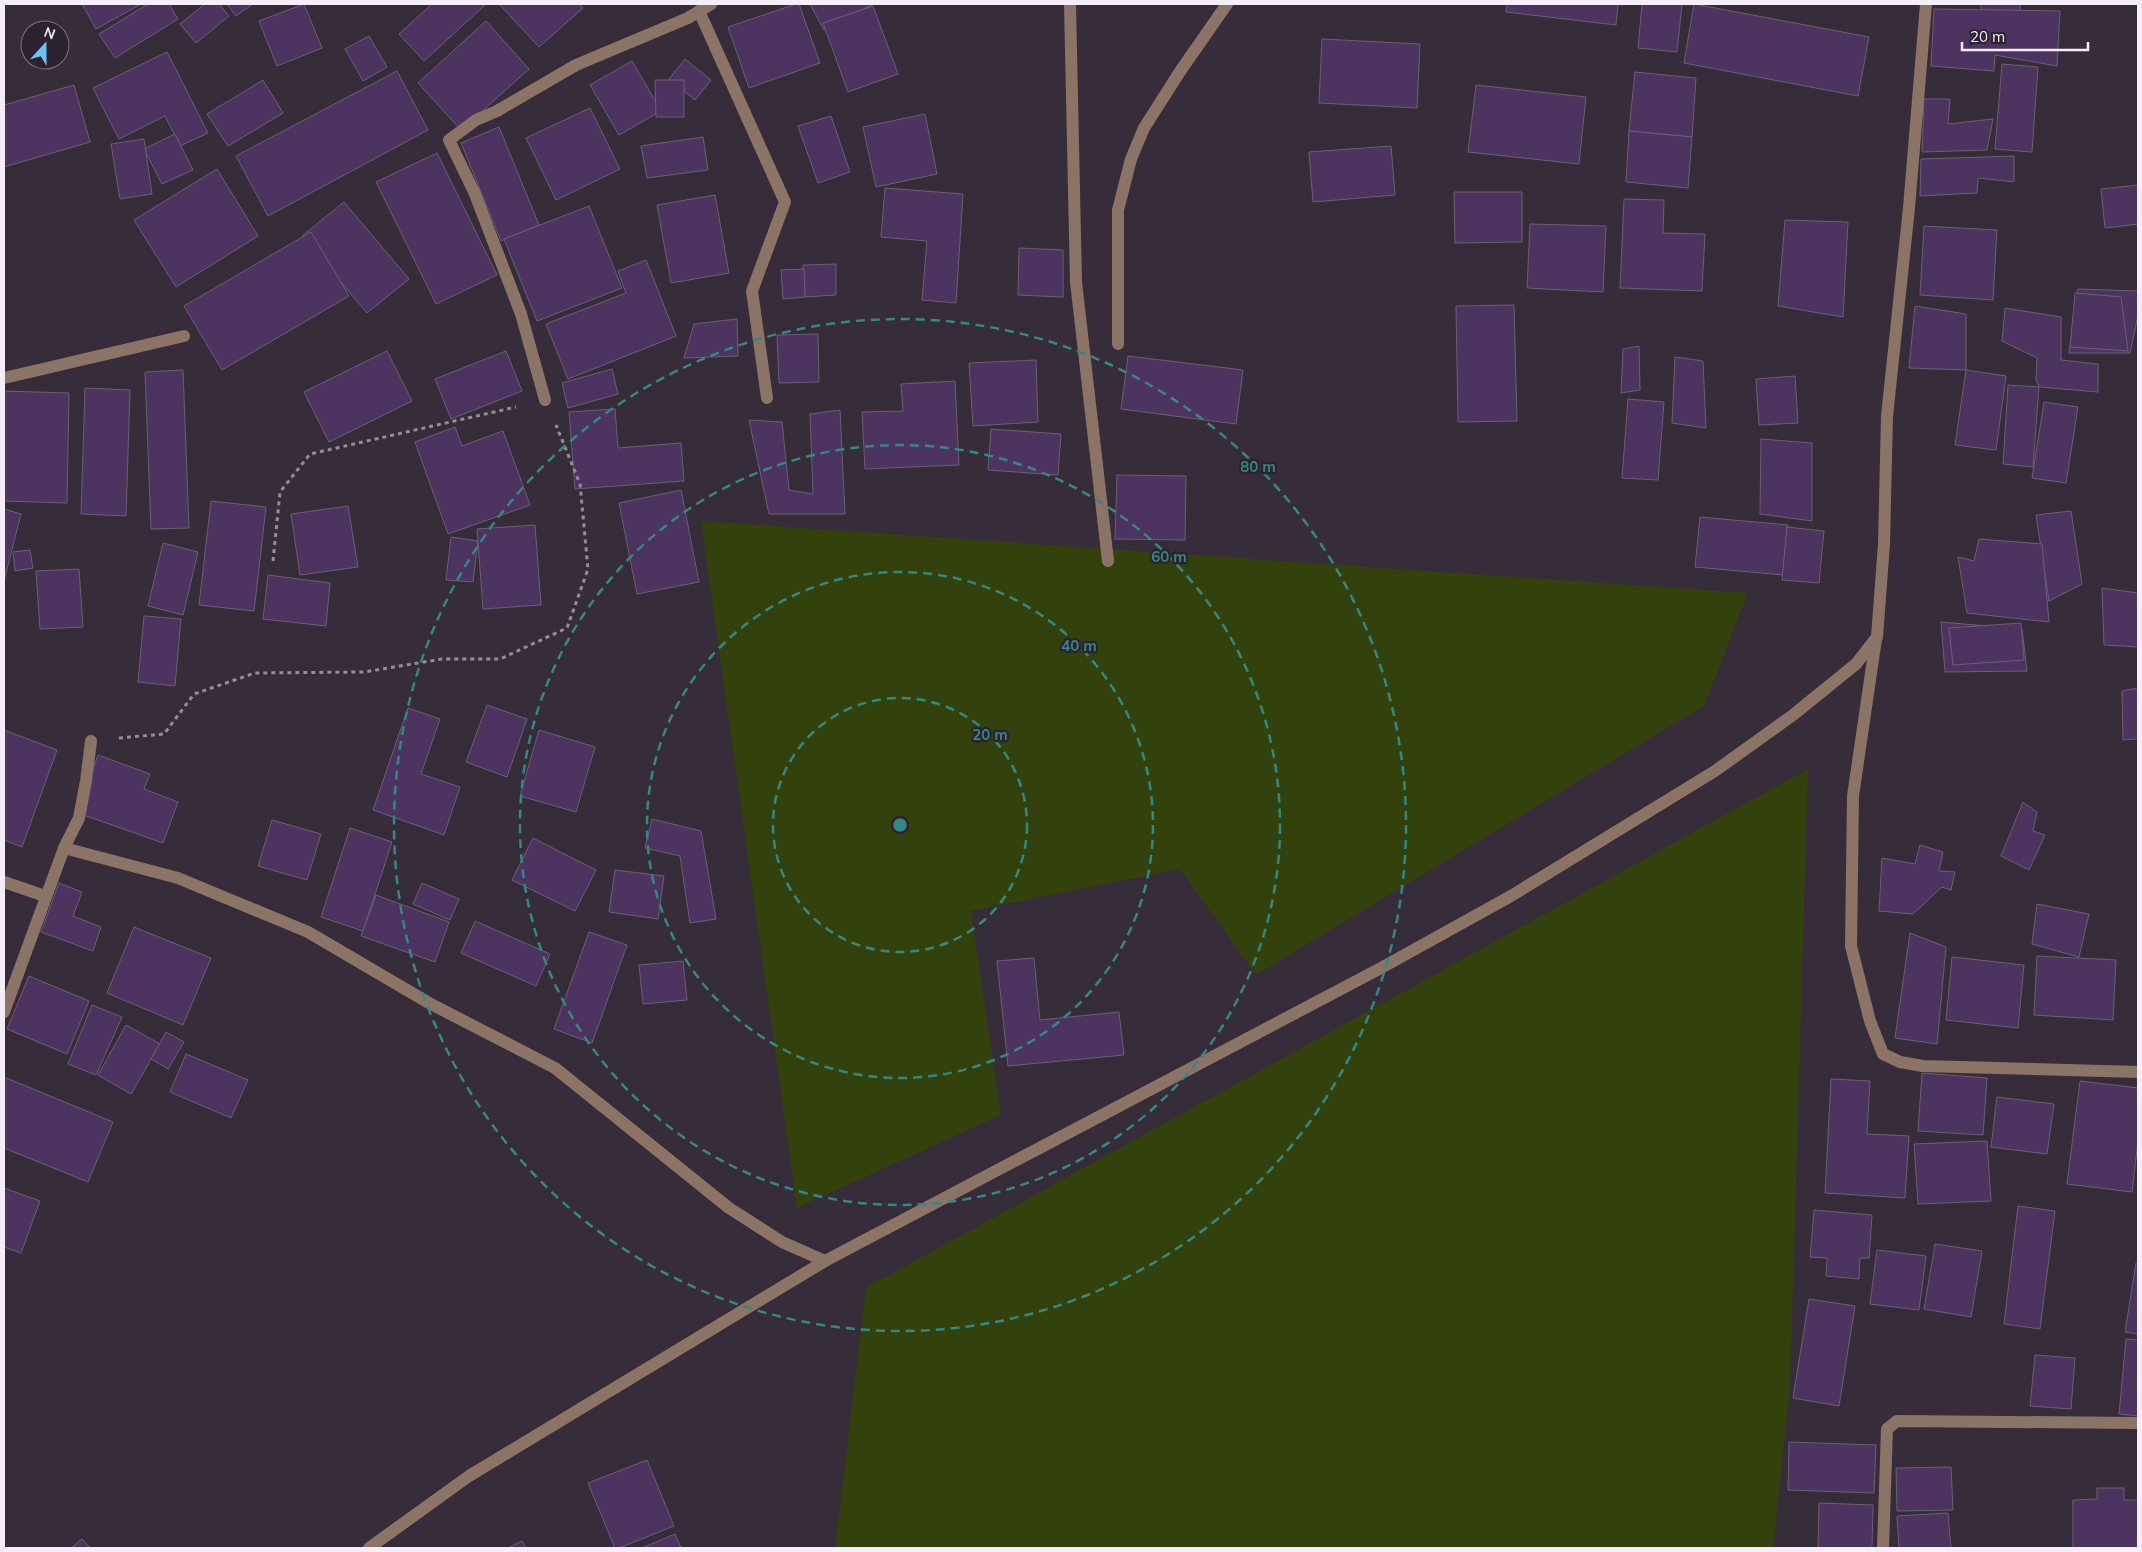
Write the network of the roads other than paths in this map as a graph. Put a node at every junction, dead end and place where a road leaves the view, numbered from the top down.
1 (711, 4) edge
2 (1070, 4) edge
3 (1227, 4) edge
4 (1926, 4) edge
5 (699, 11) junction
6 (184, 336) dead end
7 (1118, 344) dead end
8 (4, 378) edge
9 (768, 398) dead end
10 (546, 400) road end
11 (1108, 561) dead end
12 (1877, 637) junction
13 (91, 741) road end
14 (64, 848) junction
15 (4, 882) edge
16 (45, 896) junction
17 (4, 1012) edge
18 (2138, 1072) edge
19 (826, 1261) junction
20 (2138, 1423) edge
21 (369, 1548) edge
22 (1883, 1548) edge

1 - 5 street
2 - 11 street
3 - 7 street
4 - 12 street
5 - 9 street
5 - 10 street
6 - 8 street
12 - 18 street
12 - 19 street
13 - 14 street
14 - 16 street
14 - 19 street
15 - 16 street
16 - 17 street
19 - 21 street
20 - 22 street

